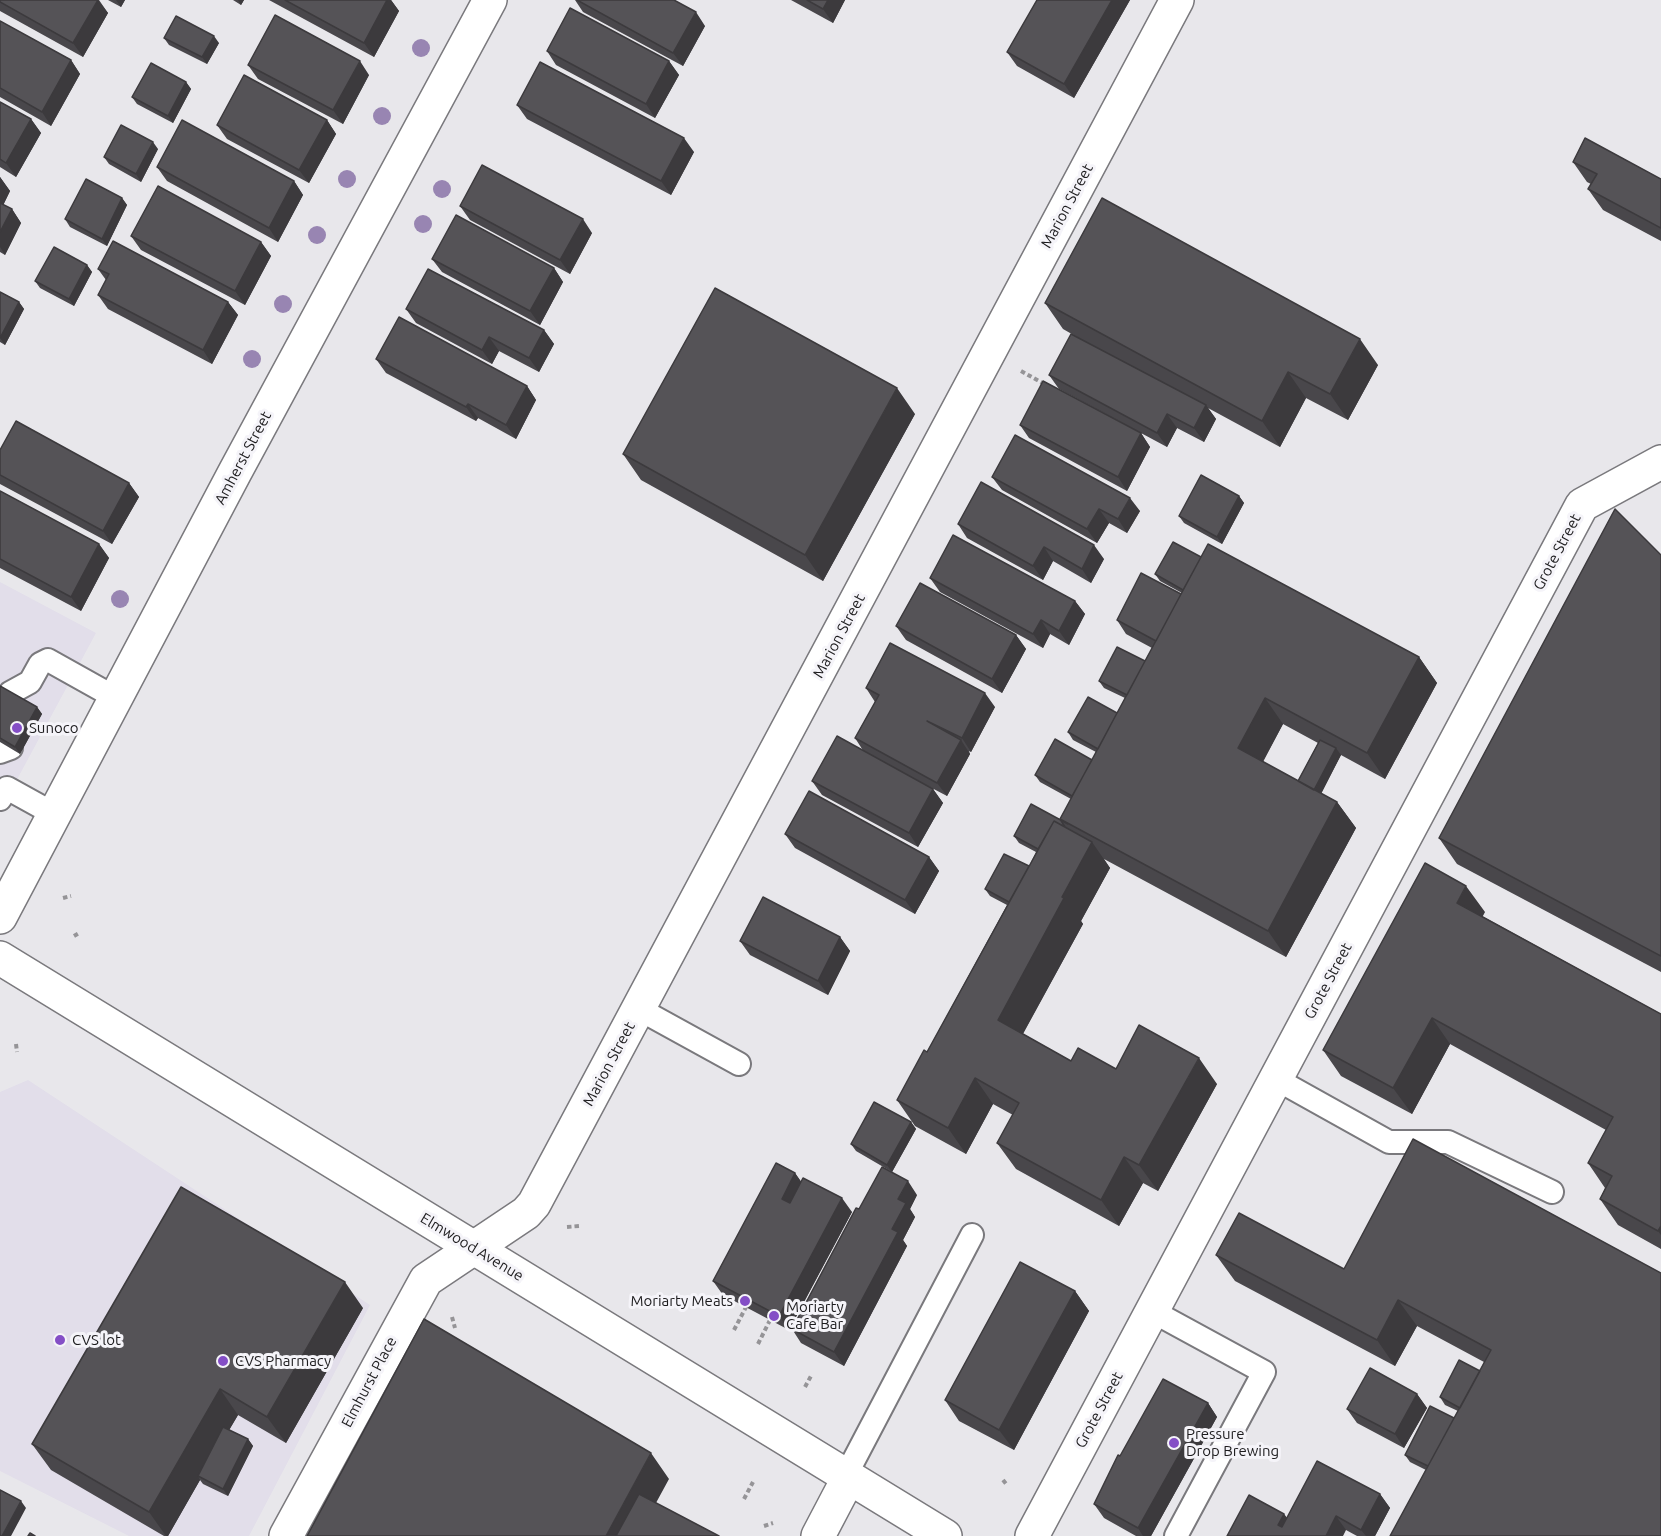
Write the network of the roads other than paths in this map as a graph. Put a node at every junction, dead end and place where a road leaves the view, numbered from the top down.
1 (490, 0) edge
2 (1177, 0) edge
3 (1661, 462) edge
4 (116, 698) junction
5 (34, 706) edge
6 (2, 785) edge
7 (54, 814) junction
8 (0, 917) edge
9 (0, 958) edge
10 (639, 1009) junction
11 (739, 1064) dead end
12 (1276, 1079) junction
13 (1552, 1192) dead end
14 (972, 1235) dead end
15 (473, 1248) junction
16 (1152, 1311) junction
17 (847, 1476) junction
18 (286, 1536) edge
19 (818, 1536) edge
20 (945, 1536) edge
21 (1032, 1536) edge
22 (1176, 1536) edge

1 - 4 street, Amherst Street
2 - 10 street, Marion Street
3 - 12 street, Grote Street
4 - 5 lane
4 - 7 street, Amherst Street
6 - 7 lane
7 - 8 street, Amherst Street
9 - 15 street, Elmwood Avenue
10 - 11 lane
10 - 15 street, Marion Street
12 - 13 lane
12 - 16 street, Grote Street
14 - 17 lane
15 - 17 street, Elmwood Avenue
15 - 18 street, Elmhurst Place
16 - 21 street, Grote Street
16 - 22 lane
17 - 19 street
17 - 20 street, Elmwood Avenue

